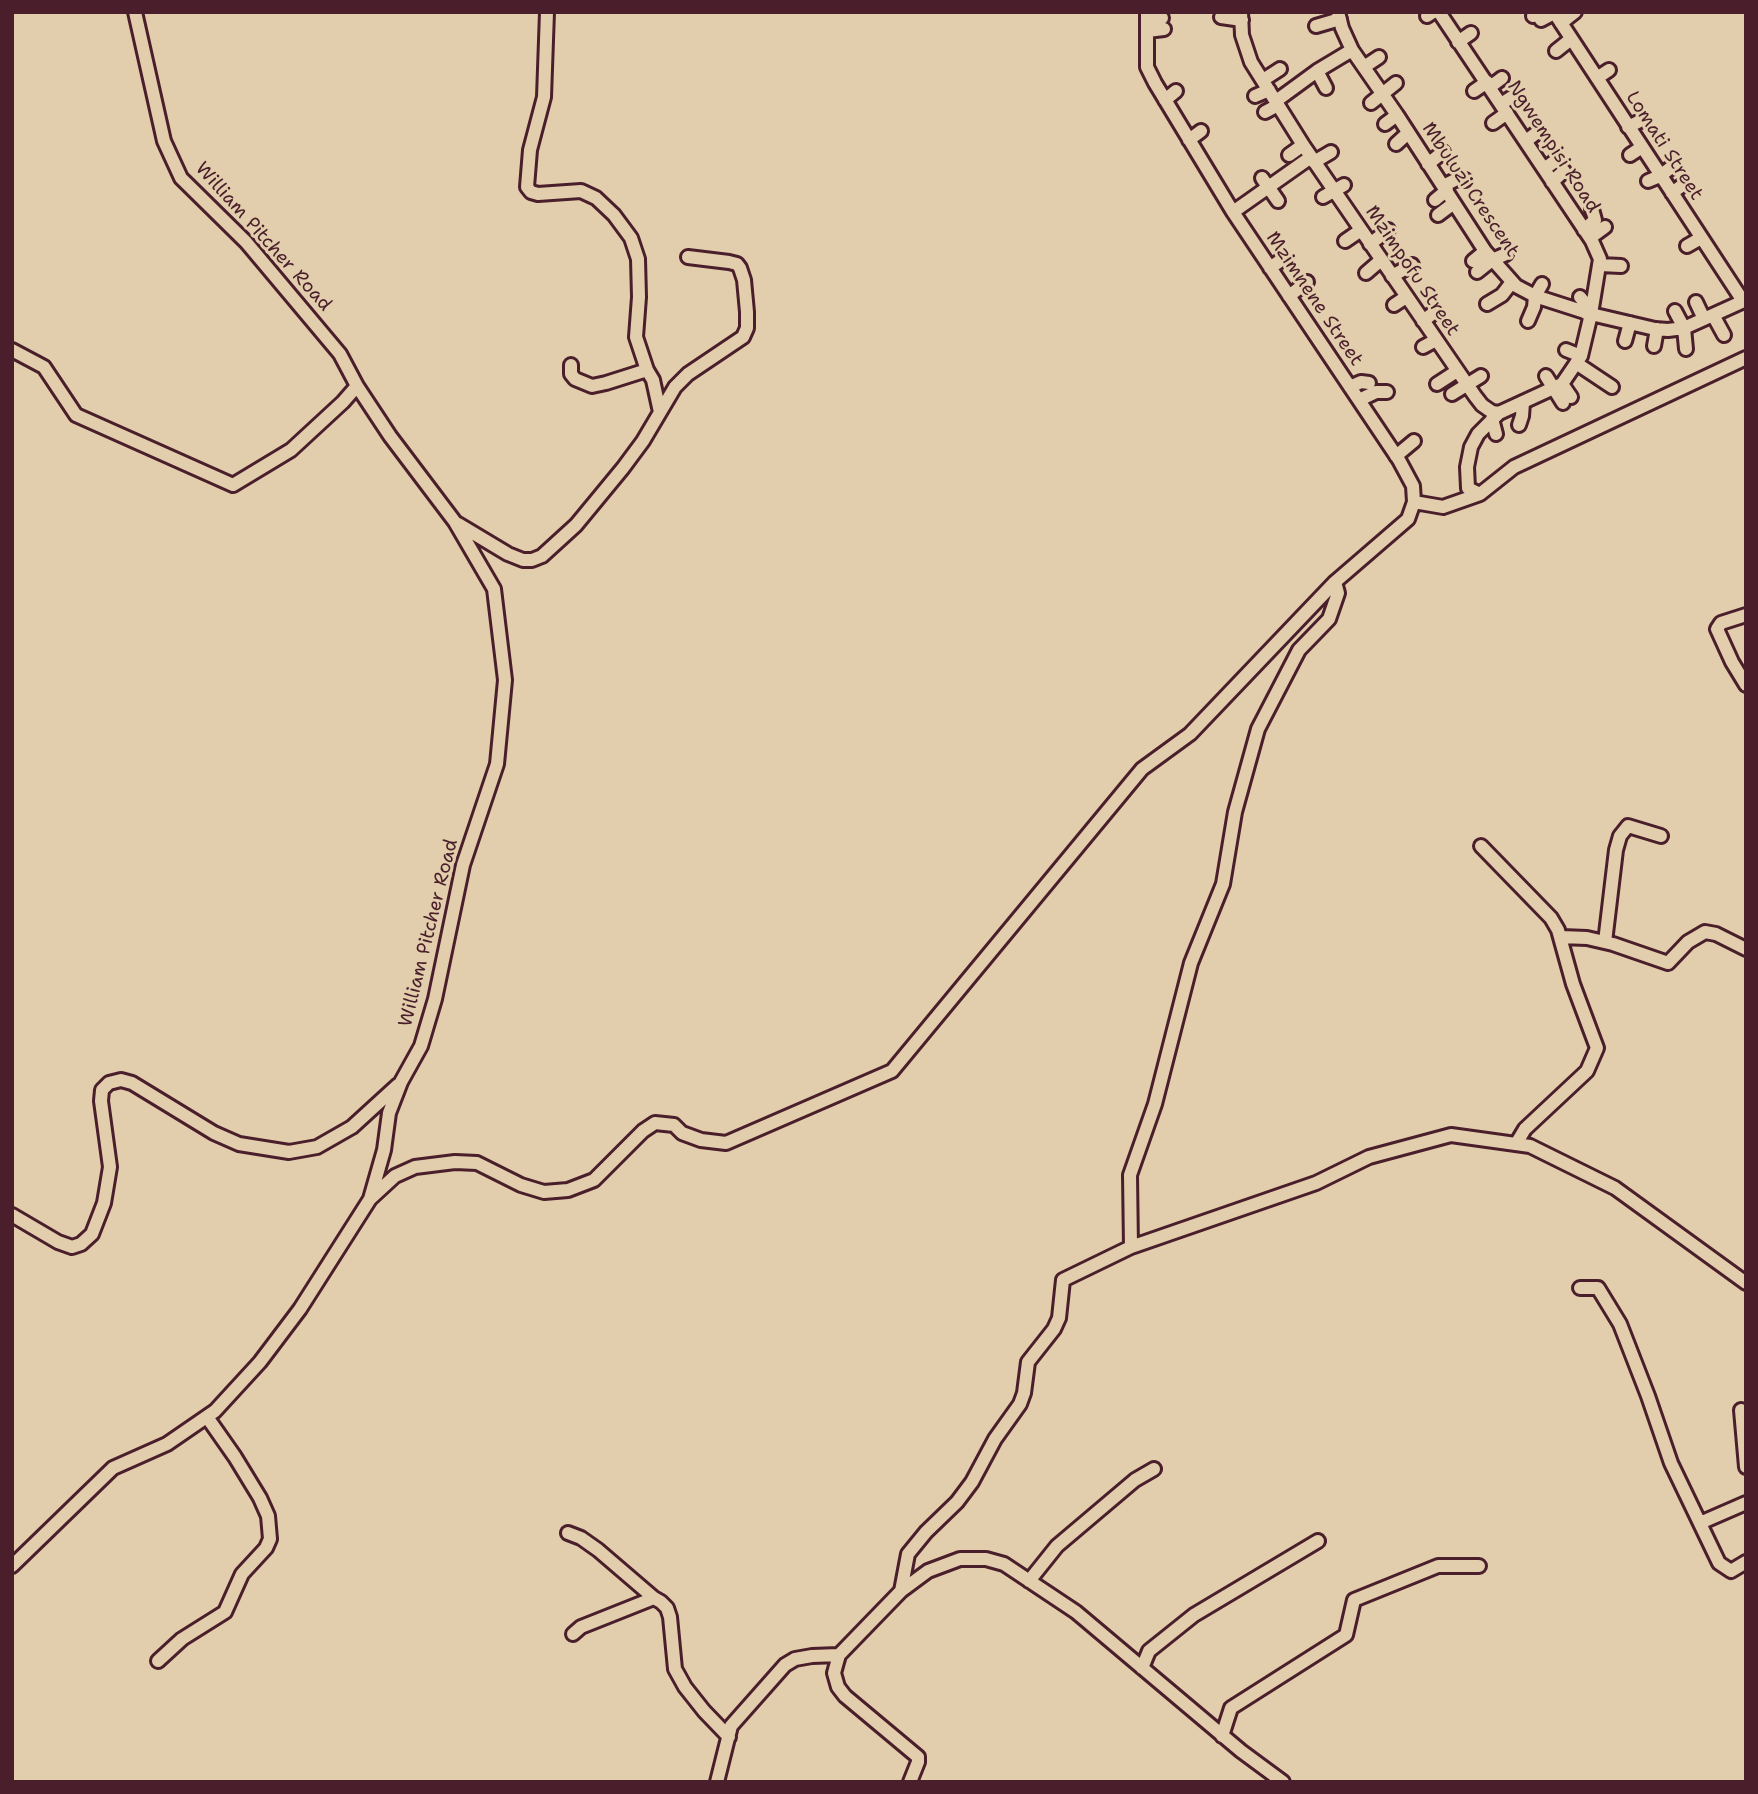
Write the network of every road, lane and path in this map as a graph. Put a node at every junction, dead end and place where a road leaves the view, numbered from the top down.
1 (135, 12) edge
2 (548, 12) edge
3 (1575, 12) edge
4 (1433, 14) edge
5 (1339, 15) edge
6 (1241, 16) edge
7 (1537, 16) edge
8 (1556, 16) edge
9 (1221, 17) dead end
10 (1147, 21) edge
11 (1163, 24) dead end
12 (1316, 26) dead end
13 (1471, 33) dead end
14 (1571, 39) junction
15 (1458, 43) junction
16 (1352, 50) junction
17 (1556, 51) dead end
18 (1379, 57) dead end
19 (1364, 67) junction
20 (1280, 69) dead end
21 (1609, 70) dead end
22 (1317, 71) junction
23 (1502, 78) dead end
24 (1597, 78) junction
25 (1396, 83) dead end
26 (1488, 84) junction
27 (1326, 88) dead end
28 (1474, 91) dead end
29 (1271, 94) junction
30 (1382, 94) junction
31 (1515, 95) dead end
32 (1255, 96) dead end
33 (1371, 103) dead end
34 (1265, 112) dead end
35 (1397, 115) junction
36 (1504, 118) junction
37 (1642, 120) dead end
38 (1625, 122) junction
39 (1385, 124) dead end
40 (1610, 125) dead end
41 (1201, 131) dead end
42 (1539, 131) dead end
43 (1189, 140) junction
44 (1526, 141) junction
45 (1396, 144) dead end
46 (1410, 144) junction
47 (1303, 145) junction
48 (1642, 147) junction
49 (1331, 152) dead end
50 (1443, 152) dead end
51 (1289, 155) dead end
52 (1630, 155) dead end
53 (1312, 159) junction
54 (1428, 164) junction
55 (1673, 166) dead end
56 (1545, 169) junction
57 (1654, 178) junction
58 (1465, 180) dead end
59 (1552, 181) junction
60 (1265, 183) junction
61 (1684, 184) dead end
62 (1445, 188) junction
63 (1335, 193) junction
64 (1672, 193) junction
65 (1435, 200) dead end
66 (1278, 201) dead end
67 (1454, 203) junction
68 (1592, 209) dead end
69 (1233, 212) junction
70 (1335, 212) dead end
71 (1438, 215) dead end
72 (1605, 227) dead end
73 (1361, 230) junction
74 (1388, 230) dead end
75 (1582, 233) junction
76 (1345, 241) dead end
77 (1370, 244) junction
78 (1506, 254) dead end
79 (1489, 256) junction
80 (688, 257) dead end
81 (1284, 258) dead end
82 (1381, 260) junction
83 (1412, 265) dead end
84 (1600, 265) junction
85 (1621, 266) dead end
86 (1475, 267) dead end
87 (1270, 268) junction
88 (1366, 272) dead end
89 (1392, 276) junction
90 (1307, 282) dead end
91 (1512, 282) junction
92 (1542, 284) dead end
93 (1289, 296) junction
94 (1535, 296) junction
95 (1406, 297) junction
96 (1580, 297) dead end
97 (1744, 301) edge
98 (1696, 302) dead end
99 (1487, 304) dead end
100 (1394, 305) dead end
101 (1436, 311) dead end
102 (1675, 311) dead end
103 (1589, 313) junction
104 (1624, 317) junction
105 (1709, 317) junction
106 (1423, 321) junction
107 (1528, 321) dead end
108 (1684, 328) junction
109 (1657, 329) junction
110 (1724, 335) dead end
111 (1436, 340) junction
112 (1625, 341) dead end
113 (1654, 346) dead end
114 (1423, 347) dead end
115 (1686, 349) dead end
116 (12, 350) edge
117 (1566, 350) dead end
118 (1746, 358) edge
119 (1578, 360) junction
120 (570, 365) dead end
121 (648, 370) junction
122 (1457, 370) junction
123 (1481, 376) dead end
124 (1546, 376) dead end
125 (1368, 383) dead end
126 (1437, 384) dead end
127 (1466, 384) junction
128 (357, 386) junction
129 (1350, 387) junction
130 (1557, 387) junction
131 (1612, 387) dead end
132 (1387, 392) dead end
133 (1452, 394) dead end
134 (1359, 400) junction
135 (1567, 400) dead end
136 (1506, 409) junction
137 (660, 412) junction
138 (1519, 425) dead end
139 (1496, 434) dead end
140 (1414, 441) dead end
141 (1396, 456) junction
142 (1480, 494) junction
143 (1414, 502) junction
144 (455, 522) junction
145 (1335, 582) junction
146 (1746, 615) edge
147 (1746, 685) edge
148 (1661, 836) dead end
149 (1480, 846) dead end
150 (1561, 937) junction
151 (1605, 942) junction
152 (1746, 949) edge
153 (401, 1082) junction
154 (1516, 1144) junction
155 (370, 1199) junction
156 (12, 1215) edge
157 (1131, 1247) junction
158 (1746, 1283) edge
159 (1580, 1288) dead end
160 (1741, 1410) dead end
161 (206, 1417) junction
162 (1746, 1467) edge
163 (1154, 1469) dead end
164 (1746, 1503) edge
165 (1700, 1523) junction
166 (568, 1533) dead end
167 (1318, 1541) dead end
168 (908, 1554) junction
169 (1746, 1562) edge
170 (12, 1566) edge
171 (1479, 1566) dead end
172 (928, 1571) junction
173 (1029, 1581) junction
174 (901, 1591) junction
175 (654, 1598) junction
176 (573, 1634) dead end
177 (839, 1655) junction
178 (158, 1661) dead end
179 (1142, 1668) junction
180 (1223, 1736) junction
181 (729, 1737) junction
182 (717, 1782) edge
183 (910, 1782) edge
184 (1283, 1782) edge

1 - 128 street, William Pitcher Road
2 - 121 street
3 - 8 street
4 - 15 street, Ngwempisi Road
5 - 12 street
5 - 16 street, Mbuluzi Crescent
6 - 9 street
6 - 29 street, Mzimpofu Street
7 - 8 street
8 - 14 street, Lomati Street
10 - 11 street
10 - 43 street, Mzimnene Street
13 - 15 street
14 - 17 street
14 - 24 street, Lomati Street
15 - 26 street, Ngwempisi Road
16 - 19 street, Mbuluzi Crescent
16 - 22 street
18 - 19 street
19 - 30 street, Mbuluzi Crescent
20 - 29 street
21 - 24 street
22 - 27 street
22 - 29 street
23 - 26 street
24 - 38 street, Lomati Street
25 - 30 street
26 - 28 street
26 - 36 street, Ngwempisi Road
29 - 32 street
29 - 34 street
29 - 47 street, Mzimpofu Street
30 - 33 street
30 - 35 street, Mbuluzi Crescent
31 - 36 street
35 - 39 street
35 - 46 street, Mbuluzi Crescent
36 - 44 street, Ngwempisi Road
37 - 38 street
38 - 40 street
38 - 48 street, Lomati Street
41 - 43 street
42 - 44 street
43 - 69 street, Mzimnene Street
44 - 56 street, Ngwempisi Road
45 - 46 street
46 - 54 street, Mbuluzi Crescent
47 - 51 street
47 - 53 street, Mzimpofu Street
48 - 52 street
48 - 57 street, Lomati Street
49 - 53 street
50 - 54 street
53 - 60 street
53 - 63 street, Mzimpofu Street
54 - 62 street, Mbuluzi Crescent
55 - 57 street
56 - 59 street, Ngwempisi Road
56 - 59 street
57 - 64 street, Lomati Street
58 - 62 street
59 - 75 street, Ngwempisi Road
60 - 66 street
60 - 69 street
61 - 64 street
62 - 65 street
62 - 67 street, Mbuluzi Crescent
63 - 70 street
63 - 73 street, Mzimpofu Street
64 - 97 street, Lomati Street
67 - 71 street
67 - 79 street, Mbuluzi Crescent
68 - 75 street
69 - 87 street, Mzimnene Street
72 - 75 street
73 - 76 street
73 - 77 street, Mzimpofu Street
74 - 77 street
75 - 84 street, Ngwempisi Road
77 - 82 street, Mzimpofu Street
78 - 79 street
79 - 86 street
79 - 91 street, Mbuluzi Crescent
80 - 137 street
81 - 87 street
82 - 88 street
82 - 89 street, Mzimpofu Street
83 - 89 street
84 - 85 street
84 - 103 street
87 - 93 street, Mzimnene Street
89 - 95 street, Mzimpofu Street
90 - 93 street
91 - 94 street, Mbuluzi Crescent
91 - 99 street
92 - 94 street
93 - 129 street, Mzimnene Street
94 - 103 street, Mbuluzi Crescent
94 - 107 street
95 - 100 street
95 - 106 street, Mzimpofu Street
96 - 103 street
97 - 105 street, Mbuluzi Crescent
98 - 105 street
101 - 106 street
102 - 108 street
103 - 104 street, Mbuluzi Crescent
103 - 119 street
104 - 109 street, Mbuluzi Crescent
104 - 112 street
105 - 108 street, Mbuluzi Crescent
105 - 110 street
106 - 111 street, Mzimpofu Street
108 - 109 street, Mbuluzi Crescent
108 - 115 street
109 - 113 street
111 - 114 street
111 - 122 street, Mzimpofu Street
116 - 128 street
117 - 119 street
118 - 142 street
119 - 130 street
119 - 131 street
120 - 121 street
121 - 137 street
122 - 126 street
122 - 127 street, Mzimpofu Street
123 - 127 street
124 - 130 street
125 - 129 street
127 - 133 street
127 - 136 street, Mzimpofu Street
128 - 144 street, William Pitcher Road
129 - 134 street, Mzimnene Street
130 - 135 street
130 - 136 street
132 - 134 street
134 - 141 street, Mzimnene Street
136 - 138 street
136 - 139 street
136 - 142 street
137 - 144 street
140 - 141 street
141 - 143 street, Mzimnene Street
142 - 143 street
143 - 145 street
144 - 153 street, William Pitcher Road
145 - 155 street
145 - 157 street
146 - 147 street
148 - 151 street
149 - 150 street
150 - 151 street
150 - 154 street
151 - 152 street
153 - 155 street, William Pitcher Road
153 - 156 street
154 - 157 street
154 - 158 street
155 - 161 street, William Pitcher Road
157 - 168 street
159 - 165 street
160 - 162 street
161 - 170 street, William Pitcher Road
161 - 178 street
163 - 173 street
164 - 165 street
165 - 169 street
166 - 175 street
167 - 179 street
168 - 172 street
168 - 174 street
171 - 180 street
172 - 173 street
172 - 174 street
173 - 179 street
174 - 177 street
175 - 176 street
175 - 181 street
177 - 181 street
177 - 183 street
179 - 180 street
180 - 184 street
181 - 182 street

